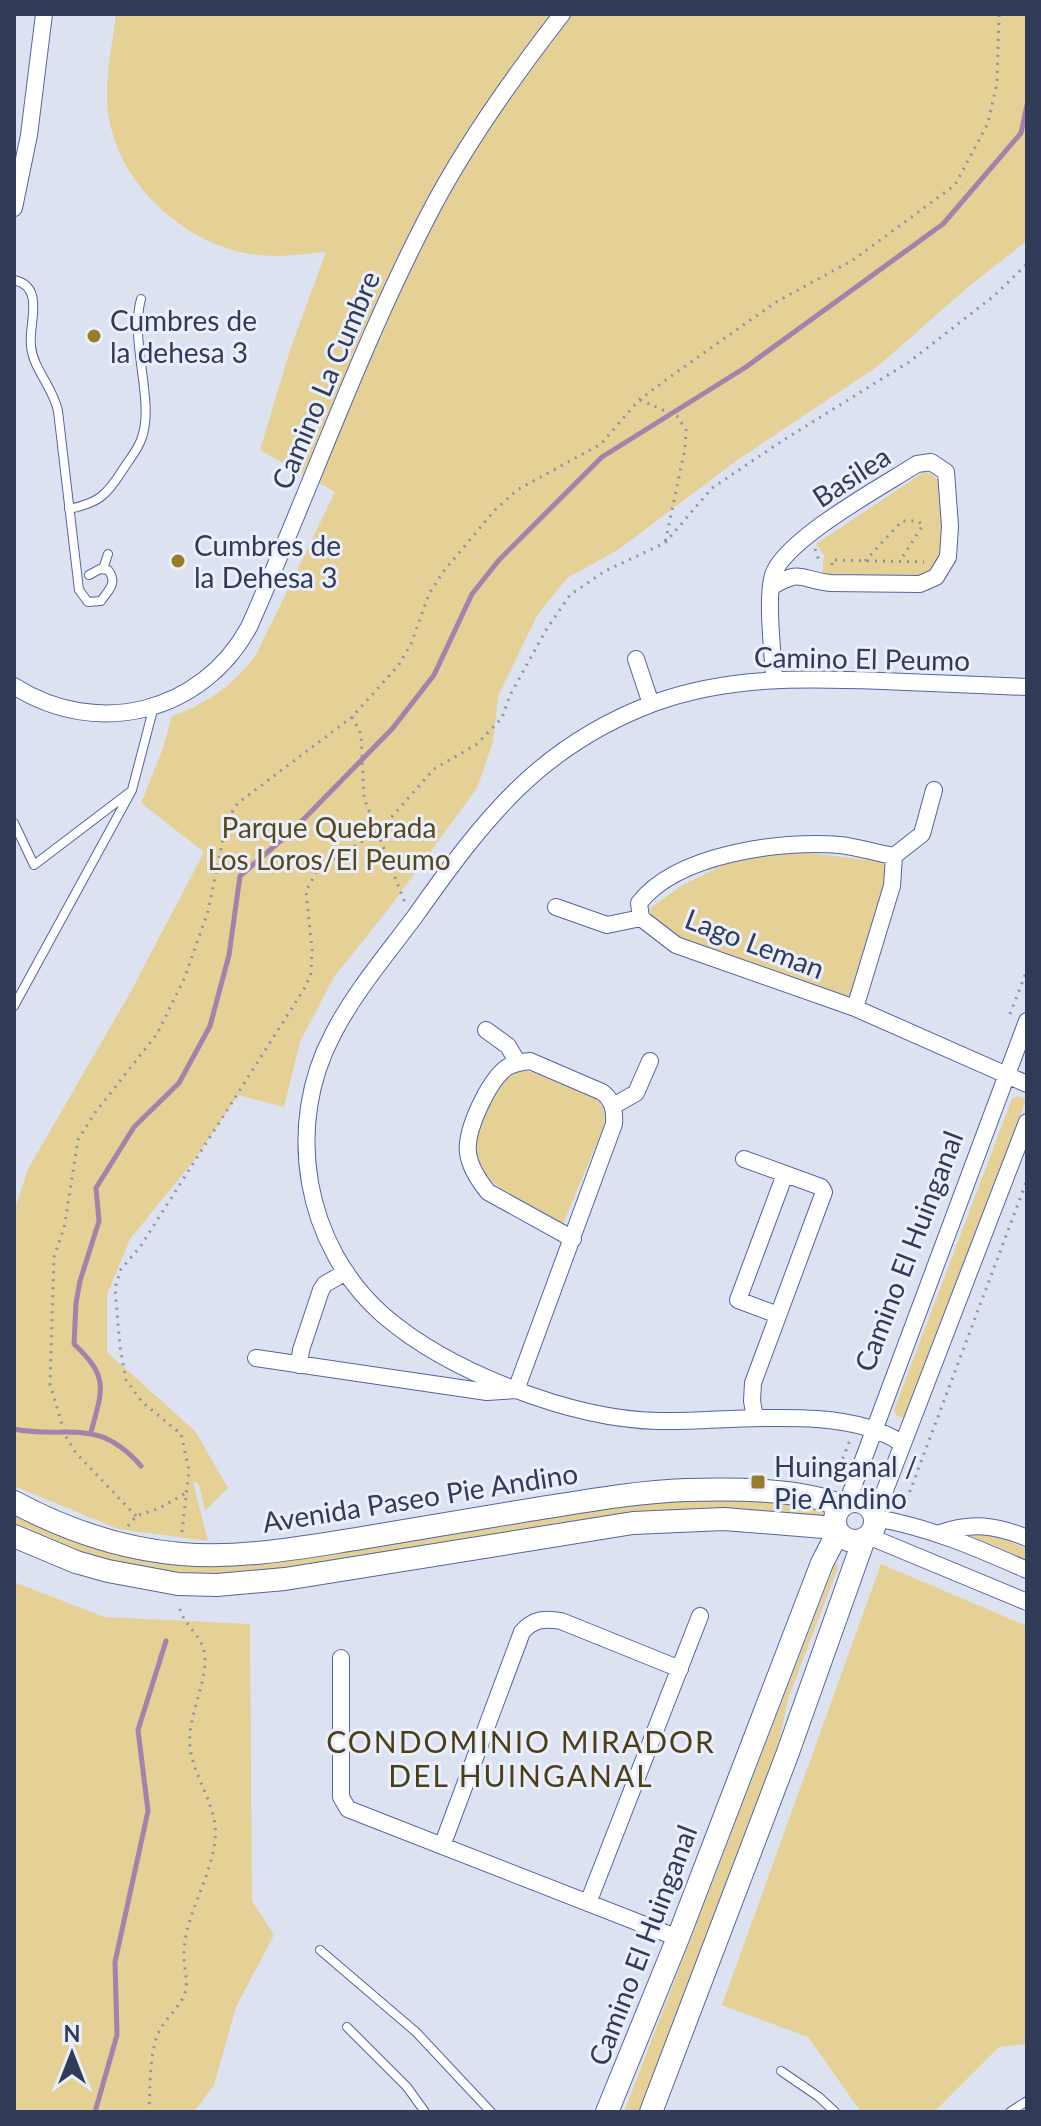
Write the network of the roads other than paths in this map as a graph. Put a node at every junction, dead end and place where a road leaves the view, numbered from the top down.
1 (44, 14) edge
2 (562, 14) edge
3 (14, 208) edge
4 (14, 280) edge
5 (141, 299) dead end
6 (69, 509) junction
7 (108, 554) dead end
8 (103, 569) junction
9 (89, 575) dead end
10 (771, 587) junction
11 (636, 659) dead end
12 (774, 679) junction
13 (14, 686) edge
14 (1027, 687) edge
15 (651, 704) junction
16 (154, 706) junction
17 (132, 790) junction
18 (934, 790) dead end
19 (14, 823) edge
20 (894, 856) junction
21 (556, 907) dead end
22 (641, 918) junction
23 (14, 1006) edge
24 (855, 1008) junction
25 (1027, 1021) edge
26 (486, 1030) dead end
27 (650, 1061) dead end
28 (518, 1063) junction
29 (1007, 1076) junction
30 (1027, 1084) edge
31 (613, 1106) junction
32 (1027, 1122) edge
33 (744, 1159) dead end
34 (785, 1174) junction
35 (573, 1239) junction
36 (346, 1272) junction
37 (778, 1315) junction
38 (256, 1358) dead end
39 (299, 1365) junction
40 (516, 1390) junction
41 (755, 1418) junction
42 (873, 1429) junction
43 (901, 1443) junction
44 (14, 1502) edge
45 (845, 1504) junction
46 (870, 1526) junction
47 (837, 1530) junction
48 (940, 1533) junction
49 (14, 1536) edge
50 (1027, 1538) edge
51 (1027, 1570) edge
52 (1027, 1602) edge
53 (700, 1616) dead end
54 (341, 1658) dead end
55 (680, 1669) junction
56 (442, 1846) junction
57 (588, 1903) junction
58 (678, 1938) junction
59 (320, 1950) dead end
60 (347, 2027) dead end
61 (781, 2071) dead end
62 (1027, 2101) edge
63 (425, 2112) edge
64 (491, 2112) edge
65 (607, 2112) edge
66 (651, 2112) edge
67 (835, 2112) edge
68 (1010, 2112) edge

1 - 3 street
2 - 16 street, Camino La Cumbre
4 - 6 lane
5 - 6 lane
6 - 8 lane
7 - 8 lane
8 - 9 lane
10 - 10 street, Basilea
10 - 12 street
11 - 15 street
12 - 14 street, Camino El Peumo
12 - 15 street, Camino El Peumo
13 - 16 street, Camino La Cumbre
15 - 36 street, Camino El Peumo
16 - 17 lane
17 - 19 lane
17 - 23 lane
18 - 20 street
20 - 22 street, Lago Leman
20 - 24 street, Lago Leman
21 - 22 street, Lago Leman
22 - 24 street, Lago Leman
24 - 29 street, Lago Leman
25 - 29 street, Camino El Huinganal
26 - 28 street
27 - 31 street
28 - 31 street
28 - 35 street
29 - 30 street, Lago Leman
29 - 42 street, Camino El Huinganal
31 - 35 street
32 - 43 street
33 - 34 street
34 - 37 street
34 - 37 street
35 - 40 street
36 - 39 street
36 - 40 street, Camino El Peumo
37 - 41 street
38 - 39 street, Camino El Peumo
39 - 40 street, Camino El Peumo
40 - 41 street, Camino El Peumo
41 - 42 street, Camino El Peumo
42 - 43 street, Camino El Peumo
42 - 45 street, Camino El Huinganal
43 - 46 street
44 - 45 street, Avenida Paseo Pie Andino
45 - 46 street
45 - 47 street
46 - 47 street
46 - 48 street
46 - 52 street
46 - 66 street
47 - 49 street, Avenida Paseo Pie Andino
47 - 58 street, Camino El Huinganal
48 - 50 street
48 - 51 street
53 - 55 street
54 - 56 street
55 - 56 street
55 - 57 street
56 - 57 street
57 - 58 street
58 - 65 street, Camino El Huinganal
59 - 64 lane
60 - 63 lane
61 - 67 lane
62 - 68 lane

